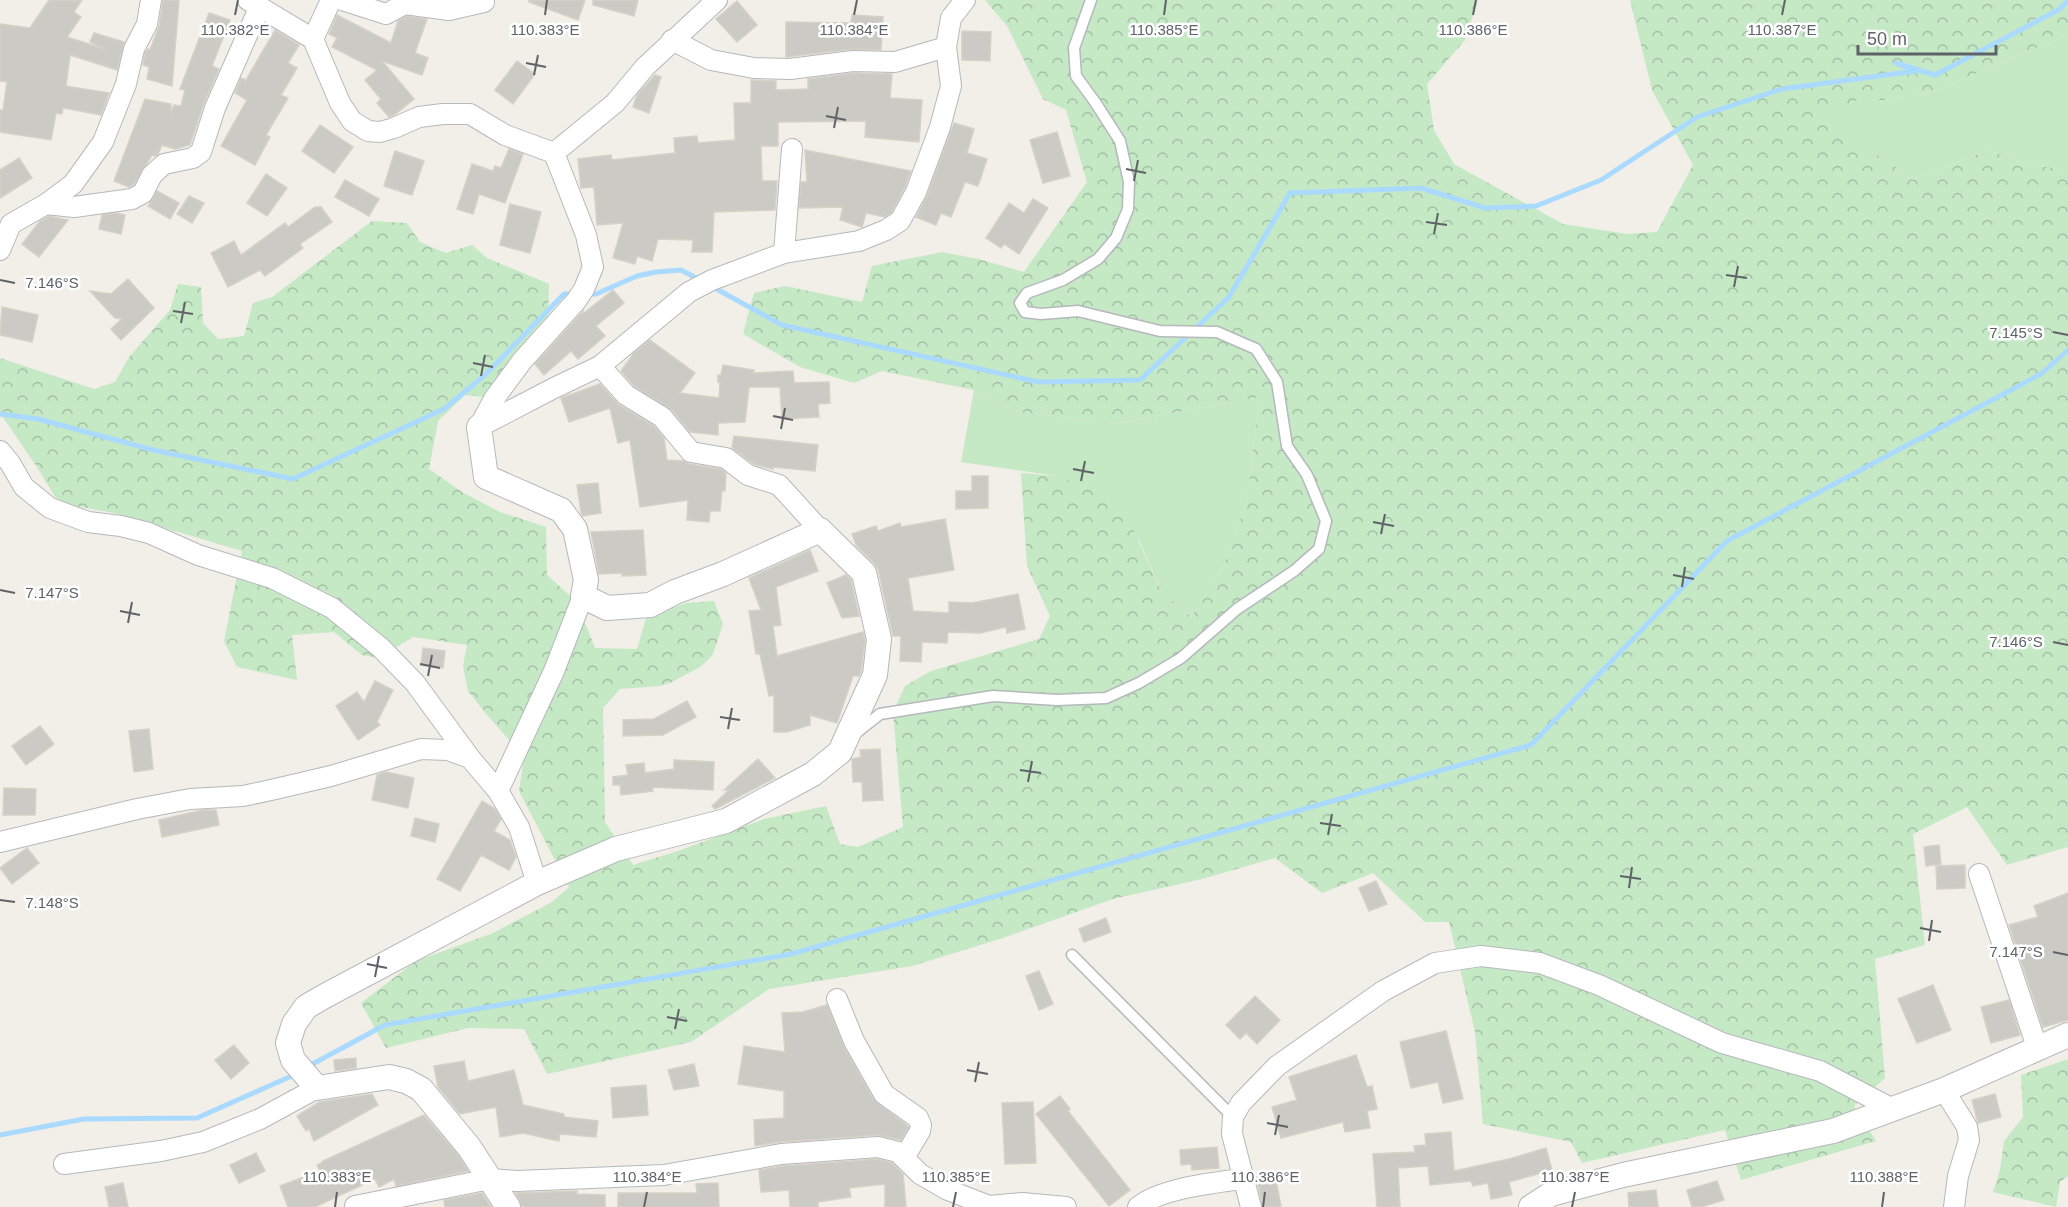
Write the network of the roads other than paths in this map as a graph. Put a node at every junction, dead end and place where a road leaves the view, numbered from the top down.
1 (151, 0) edge
2 (331, 0) edge
3 (342, 0) edge
4 (717, 0) edge
5 (964, 0) edge
6 (1091, 0) edge
7 (484, 2) dead end
8 (254, 3) edge
9 (313, 39) junction
10 (672, 40) junction
11 (946, 47) junction
12 (792, 149) dead end
13 (554, 153) junction
14 (46, 204) junction
15 (0, 250) edge
16 (784, 253) junction
17 (600, 366) junction
18 (479, 427) junction
19 (0, 451) edge
20 (820, 530) junction
21 (584, 596) junction
22 (840, 752) junction
23 (470, 758) junction
24 (498, 791) junction
25 (0, 842) edge
26 (1979, 874) dead end
27 (537, 883) junction
28 (1072, 955) dead end
29 (837, 999) dead end
30 (2068, 1035) edge
31 (2038, 1050) junction
32 (314, 1084) junction
33 (1944, 1089) junction
34 (1891, 1108) junction
35 (1233, 1118) junction
36 (904, 1158) junction
37 (64, 1164) dead end
38 (490, 1179) junction
39 (1242, 1179) junction
40 (355, 1206) edge
41 (508, 1207) edge
42 (989, 1207) edge
43 (1066, 1207) edge
44 (1138, 1207) edge
45 (1251, 1207) edge
46 (1531, 1207) edge
47 (1954, 1207) edge

1 - 14 street
2 - 9 street
3 - 7 street
4 - 10 street
5 - 11 street
6 - 22 lane
8 - 9 street
8 - 14 street
9 - 13 street
10 - 11 street
10 - 13 street
11 - 16 street
12 - 16 street
13 - 18 street
14 - 15 street
16 - 17 street
17 - 18 street
17 - 20 street
18 - 21 street
19 - 23 street
20 - 21 street
20 - 22 street
21 - 24 street
22 - 27 street
23 - 24 street
23 - 25 street
24 - 27 street
26 - 31 street
27 - 32 street
28 - 35 lane
29 - 36 street
30 - 31 street
31 - 33 street
32 - 37 street
32 - 38 street
33 - 34 street
33 - 47 street
34 - 35 street
34 - 46 street
35 - 39 street
36 - 38 street
36 - 42 street
38 - 40 street
38 - 41 street
39 - 44 street
39 - 45 street
42 - 43 street

